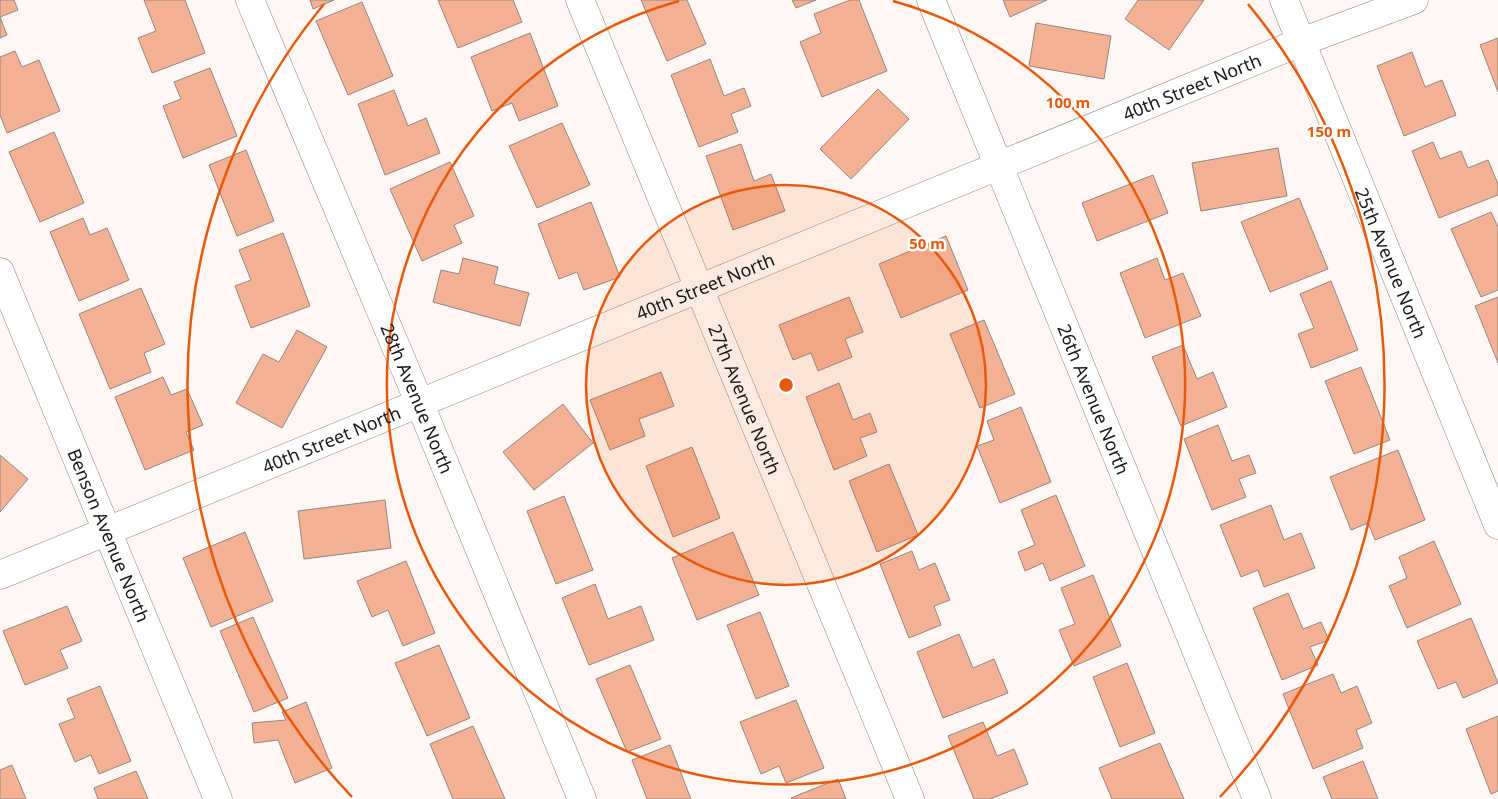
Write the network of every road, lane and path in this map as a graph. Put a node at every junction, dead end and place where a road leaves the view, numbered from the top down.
1 (250, 0) edge
2 (580, 0) edge
3 (930, 0) edge
4 (1284, 0) edge
5 (1414, 0) edge
6 (1301, 42) junction
7 (998, 166) junction
8 (0, 272) edge
9 (698, 290) junction
10 (420, 404) junction
11 (1498, 525) edge
12 (107, 530) junction
13 (0, 575) edge
14 (218, 799) edge
15 (582, 799) edge
16 (910, 799) edge
17 (1257, 799) edge

1 - 10 street, 28th Avenue North
2 - 9 street, 27th Avenue North
3 - 7 street, 26th Avenue North
4 - 6 street, 25th Avenue North
5 - 6 street, 40th Street North
6 - 7 street, 40th Street North
6 - 11 street, 25th Avenue North
7 - 9 street, 40th Street North
7 - 17 street, 26th Avenue North
8 - 12 street, Benson Avenue North
9 - 10 street, 40th Street North
9 - 16 street, 27th Avenue North
10 - 12 street, 40th Street North
10 - 15 street, 28th Avenue North
12 - 13 street, 40th Street North
12 - 14 street, Benson Avenue North

